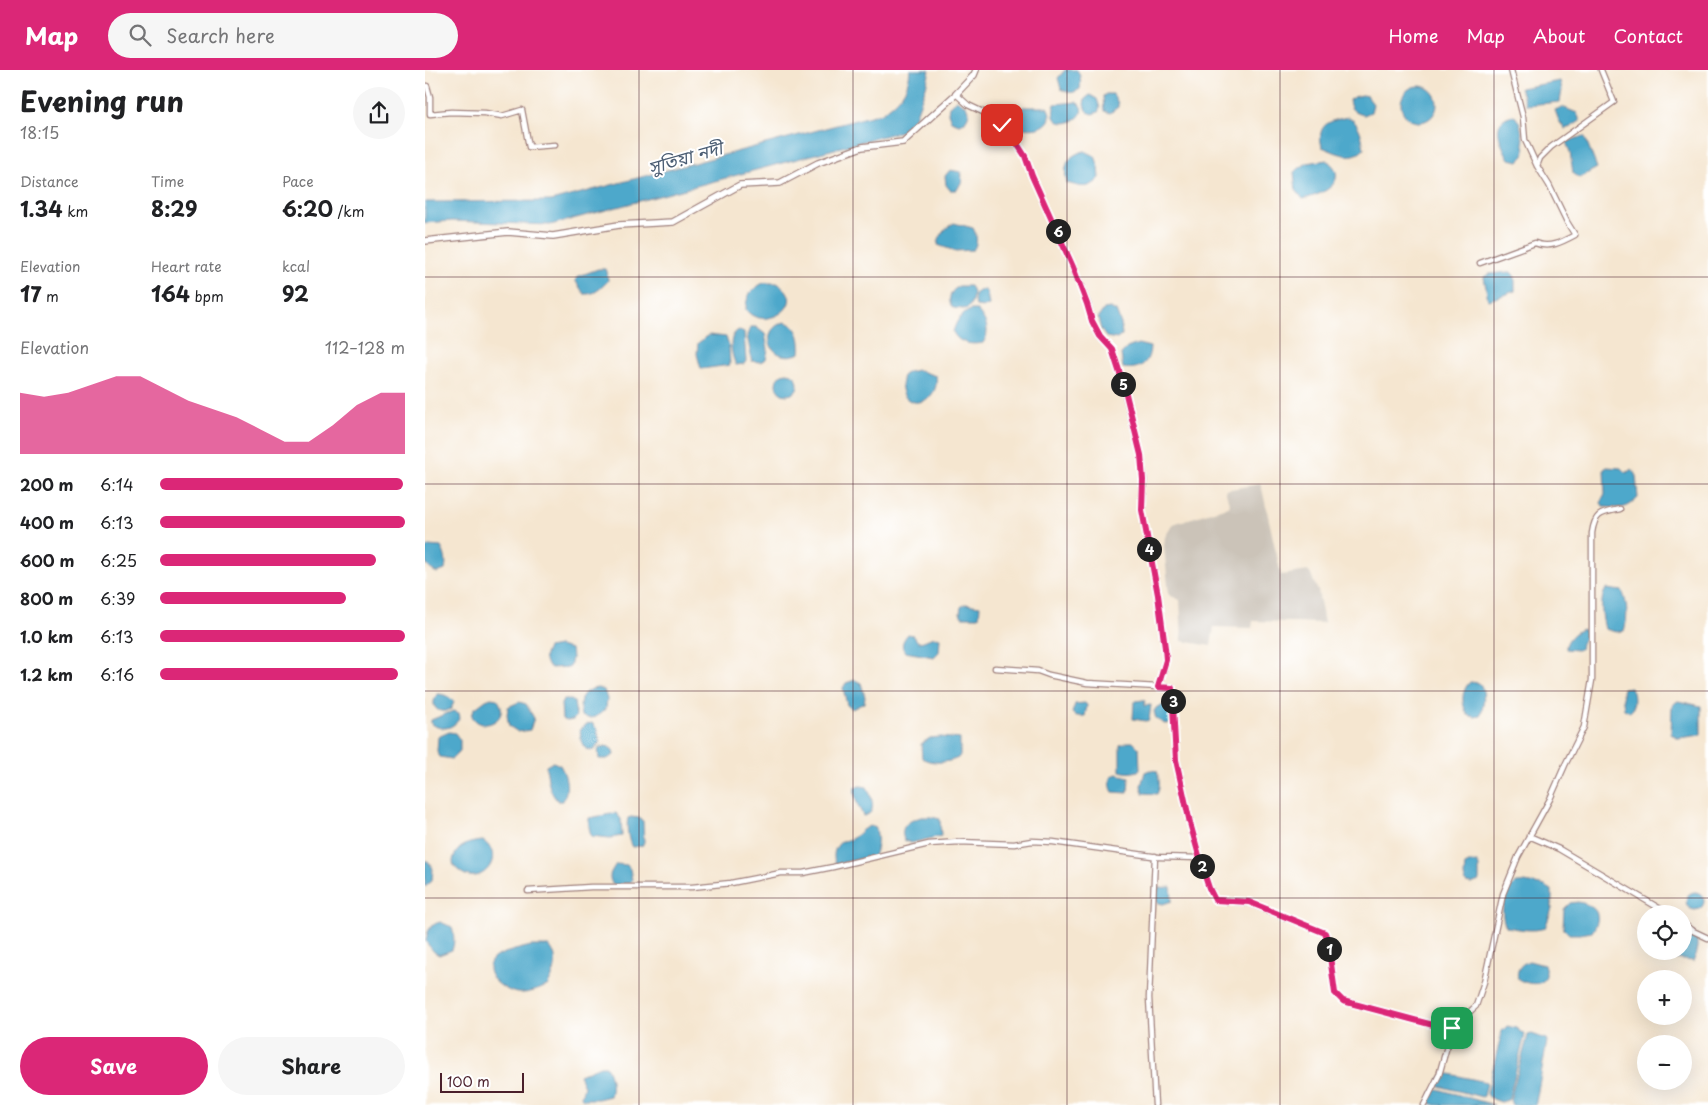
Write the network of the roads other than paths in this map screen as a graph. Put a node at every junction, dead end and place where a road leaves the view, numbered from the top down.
1 (975, 70) edge
2 (1511, 70) edge
3 (1601, 70) edge
4 (425, 86) edge
5 (956, 94) junction
6 (555, 145) dead end
7 (1537, 166) junction
8 (425, 241) edge
9 (1480, 263) dead end
10 (1620, 509) dead end
11 (995, 668) dead end
12 (1158, 687) junction
13 (1529, 836) junction
14 (1155, 856) junction
15 (1200, 858) junction
16 (528, 891) dead end
17 (1654, 905) edge
18 (1692, 930) edge
19 (1708, 938) edge
20 (1452, 1028) junction
21 (1155, 1105) edge
22 (1424, 1105) edge

1 - 5 street
2 - 7 street
3 - 7 street
4 - 6 street
5 - 8 street
5 - 12 street
7 - 9 street
10 - 13 street
11 - 12 street
12 - 15 street
13 - 17 street
13 - 20 street
14 - 15 street
14 - 16 street
14 - 21 street
15 - 20 street
18 - 19 street
20 - 22 street

